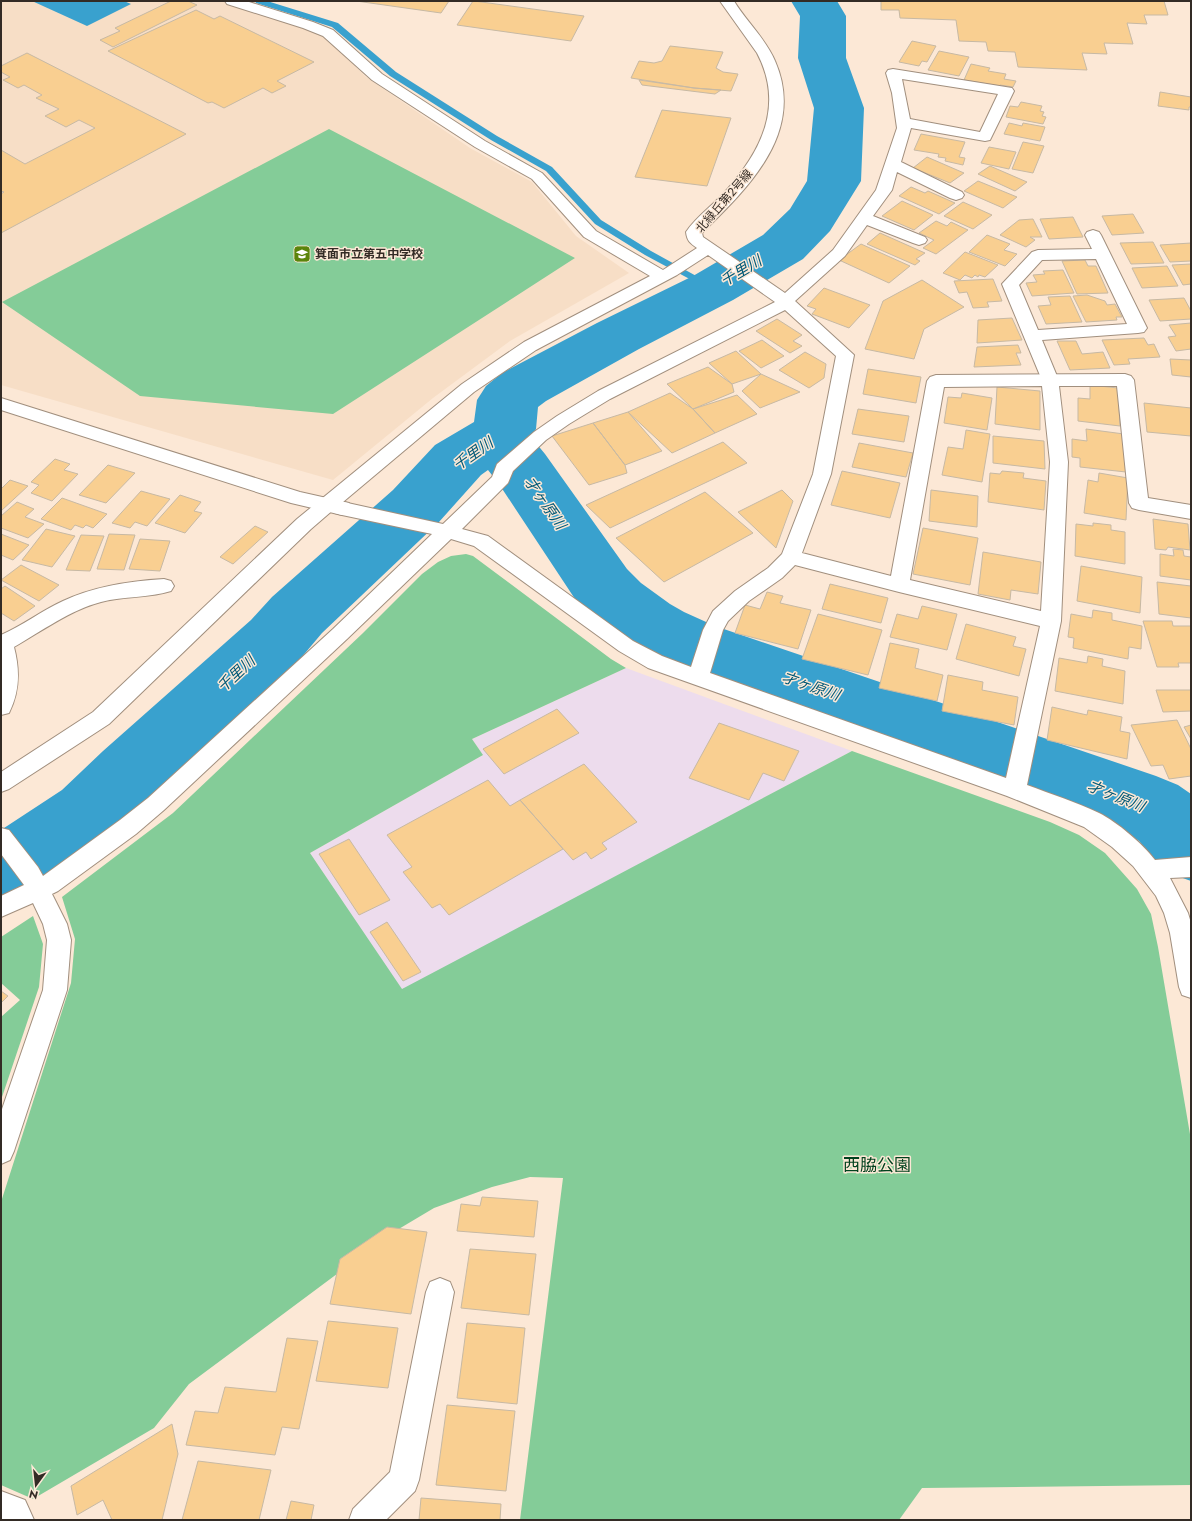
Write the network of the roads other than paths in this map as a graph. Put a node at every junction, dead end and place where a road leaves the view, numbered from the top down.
1 (232, 1) edge
2 (727, 1) edge
3 (903, 122) junction
4 (893, 164) junction
5 (956, 195) dead end
6 (864, 218) junction
7 (1093, 235) dead end
8 (919, 240) dead end
9 (706, 248) junction
10 (1102, 254) junction
11 (671, 272) junction
12 (781, 299) junction
13 (1031, 336) junction
14 (1050, 381) junction
15 (1, 404) edge
16 (335, 506) junction
17 (1191, 512) edge
18 (437, 529) junction
19 (791, 557) junction
20 (899, 585) junction
21 (164, 586) dead end
22 (1051, 621) junction
23 (2, 644) edge
24 (701, 670) junction
25 (1, 707) edge
26 (1, 783) edge
27 (1015, 790) junction
28 (1, 837) edge
29 (1191, 867) edge
30 (1151, 870) junction
31 (34, 881) junction
32 (1, 907) edge
33 (1191, 988) edge
34 (1, 1151) edge
35 (440, 1292) dead end
36 (1, 1506) edge
37 (19, 1520) edge
38 (364, 1520) edge

1 - 11 street
2 - 9 street, 北緑丘第2号線
3 - 3 street
3 - 4 street
4 - 5 street
4 - 6 street
6 - 8 street
6 - 12 street
7 - 10 street
9 - 11 street
9 - 12 street
10 - 13 street
10 - 13 street
11 - 16 street
12 - 18 street
12 - 19 street
13 - 14 street
14 - 17 street
14 - 20 street
14 - 22 street
15 - 16 street
16 - 18 street
16 - 26 street
18 - 24 street
18 - 31 street
19 - 20 street
19 - 24 street
20 - 22 street
21 - 23 street
22 - 27 street
23 - 25 street
24 - 27 street
27 - 30 street
28 - 31 street
29 - 30 street
30 - 33 street
31 - 32 street
31 - 34 street
35 - 38 street
36 - 37 street

